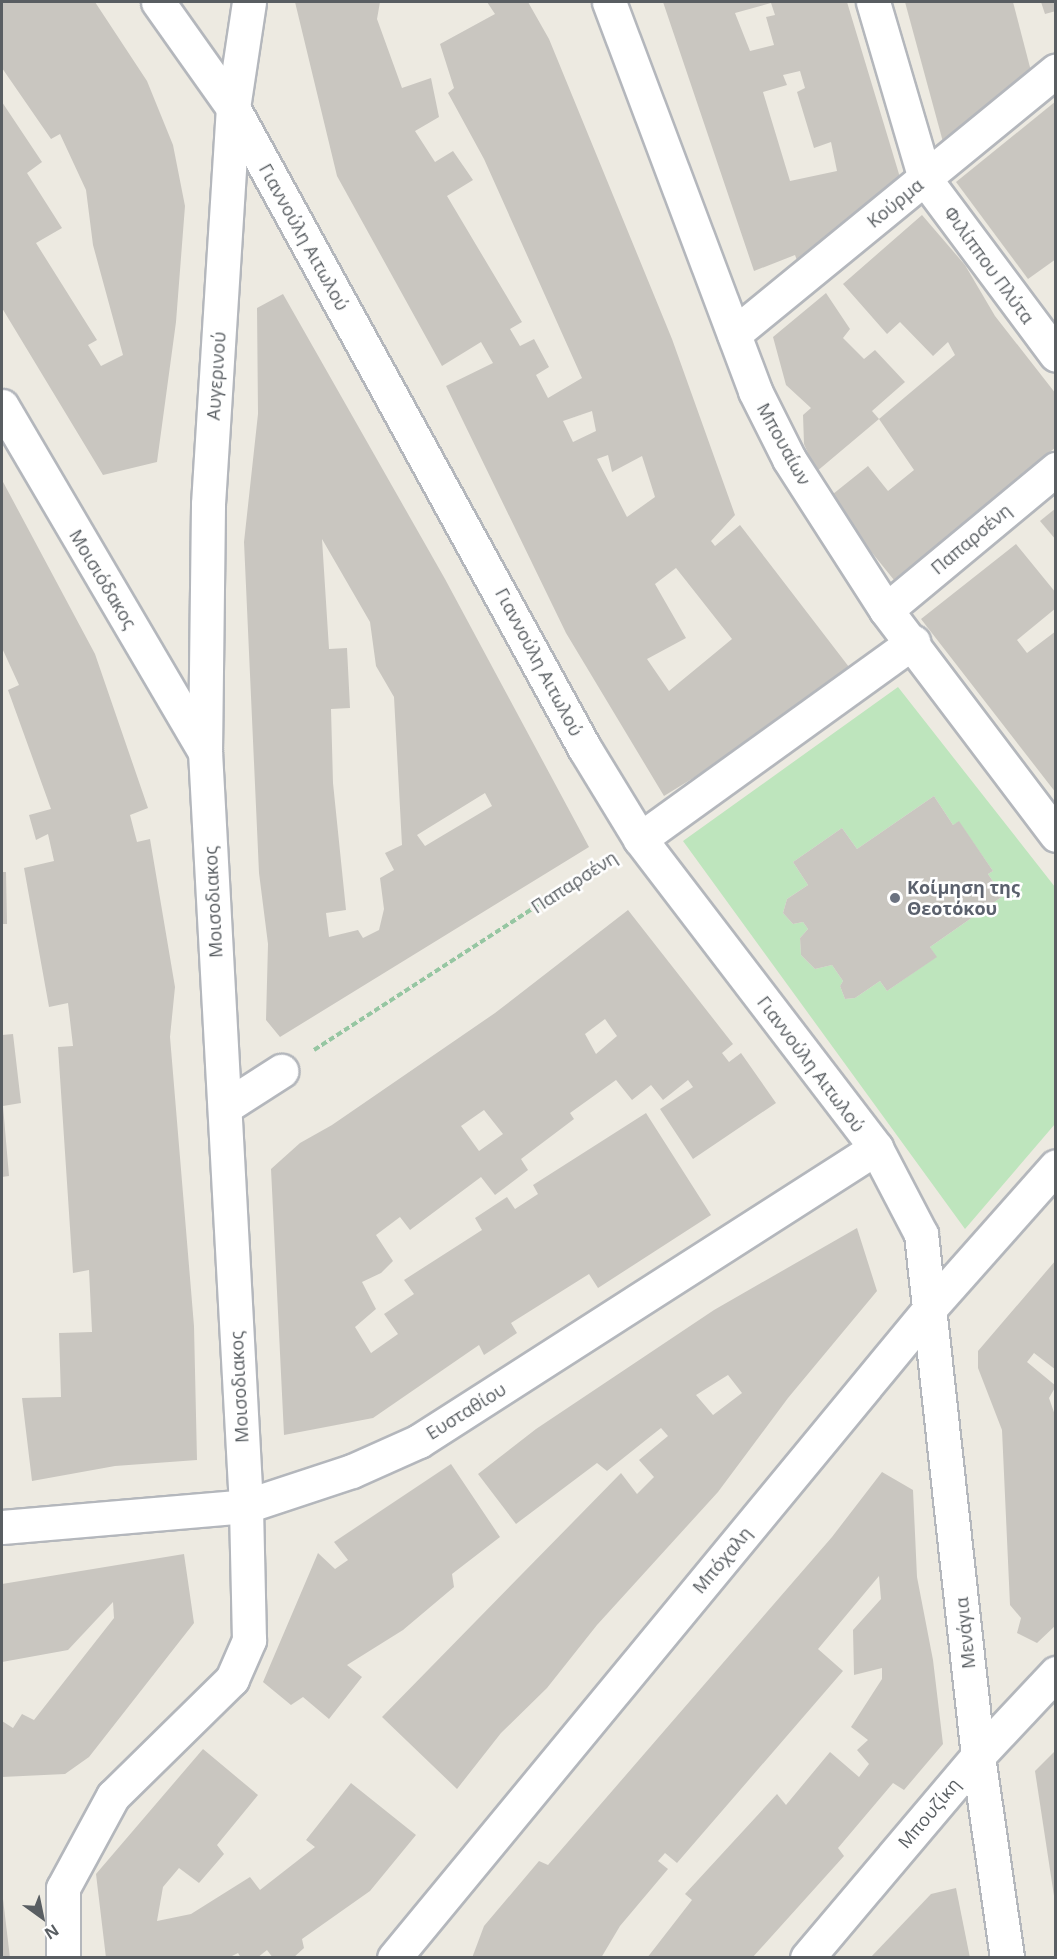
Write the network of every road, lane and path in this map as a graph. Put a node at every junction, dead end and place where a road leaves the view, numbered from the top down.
1 (158, 2) edge
2 (249, 2) edge
3 (609, 2) edge
4 (873, 2) edge
5 (1056, 70) edge
6 (233, 108) junction
7 (926, 179) junction
8 (734, 334) junction
9 (1056, 355) edge
10 (2, 406) edge
11 (1056, 469) edge
12 (886, 610) junction
13 (913, 642) junction
14 (205, 752) junction
15 (1056, 835) edge
16 (640, 839) junction
17 (281, 1071) joint
18 (225, 1107) junction
19 (876, 1148) junction
20 (1056, 1166) edge
21 (931, 1307) junction
22 (246, 1506) junction
23 (2, 1527) edge
24 (1056, 1673) edge
25 (978, 1756) junction
26 (63, 1958) edge
27 (394, 1958) edge
28 (807, 1958) edge
29 (1007, 1958) edge

1 - 6 street, Γιαννούλη Αιτωλού
2 - 6 street, Αυγερινού
3 - 8 street, Μπουαίων
4 - 7 street, Φιλίππου Πλύτα
5 - 7 street, Κούρμα
6 - 14 street, Αυγερινού
6 - 16 street, Γιαννούλη Αιτωλού
7 - 8 street, Κούρμα
7 - 9 street, Φιλίππου Πλύτα
8 - 12 street, Μπουαίων
10 - 14 street, Μοισιόδακος
11 - 12 street, Παπαρσένη
12 - 13 street, Μπουαίων
13 - 15 street, Μπουαίων
13 - 16 street
14 - 18 street, Μοισοδιακος
16 - 17 path, Παπαρσένη
16 - 19 street, Γιαννούλη Αιτωλού
17 - 18 street
18 - 22 street, Μοισοδιακος
19 - 21 street, Γιαννούλη Αιτωλού
19 - 22 street, Ευσταθίου
20 - 21 street, Μπόχαλη
21 - 25 street, Μενάγια
21 - 27 street, Μπόχαλη
22 - 23 street, Ευσταθίου
22 - 26 street, Μοισοδιακος
24 - 25 street, Μπουζίκη
25 - 28 street, Μπουζίκη
25 - 29 street, Μενάγια

